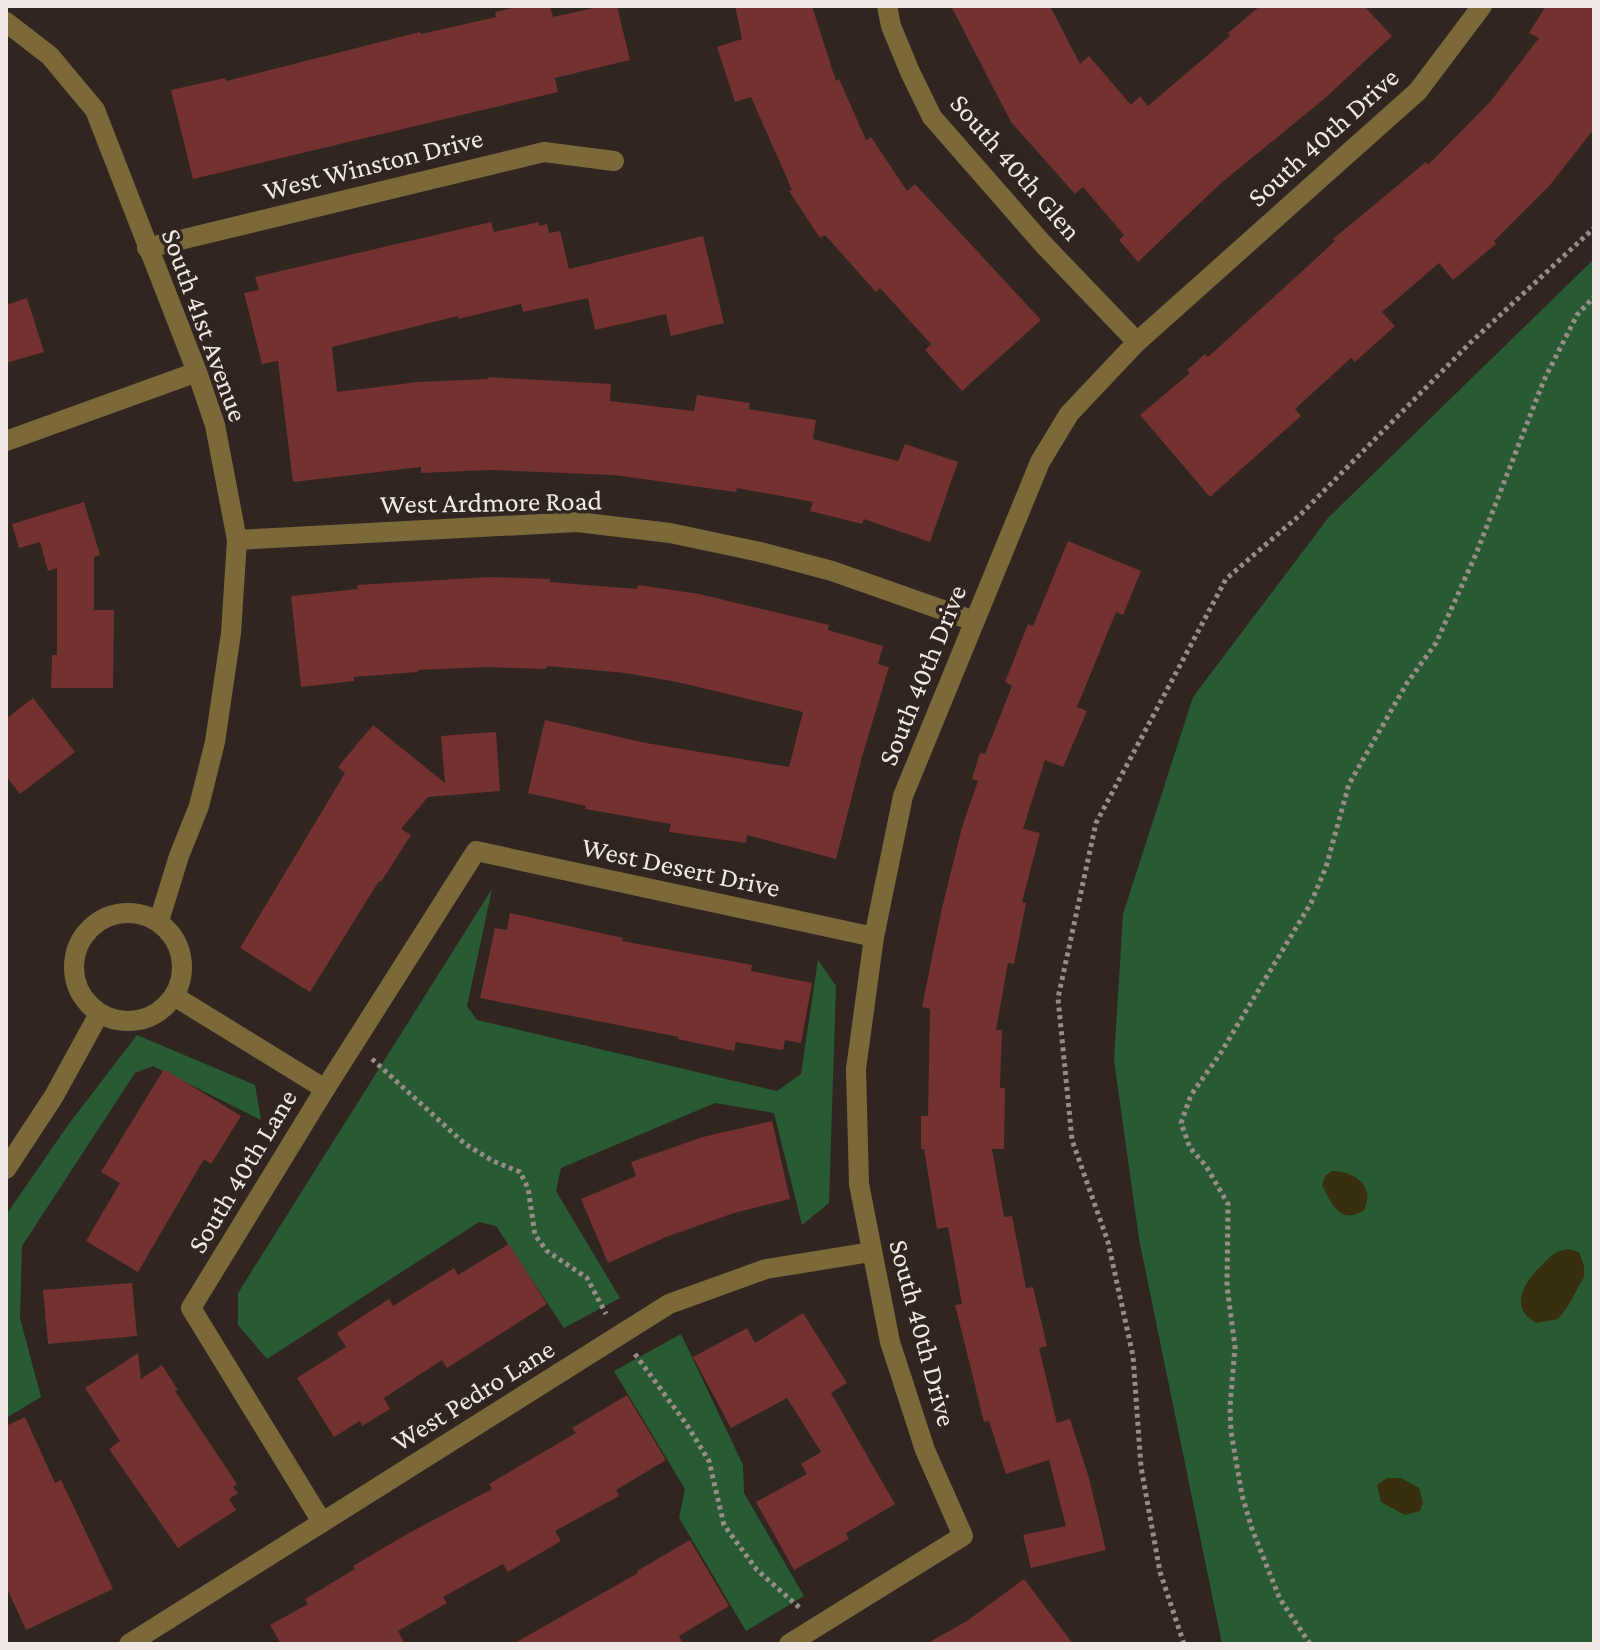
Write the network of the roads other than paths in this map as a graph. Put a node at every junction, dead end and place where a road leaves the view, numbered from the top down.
1 (887, 6) edge
2 (1482, 6) edge
3 (6, 22) edge
4 (614, 161) dead end
5 (147, 248) junction
6 (1137, 342) junction
7 (197, 372) junction
8 (6, 441) edge
9 (237, 540) junction
10 (974, 621) junction
11 (476, 851) joint
12 (159, 921) junction
13 (874, 937) junction
14 (174, 996) junction
15 (99, 1014) junction
16 (325, 1089) junction
17 (6, 1169) edge
18 (871, 1252) junction
19 (322, 1522) junction
20 (129, 1644) edge
21 (789, 1644) edge

1 - 6 street, South 40th Glen
2 - 6 street, South 40th Drive
3 - 5 street, South 41st Avenue
4 - 5 street, West Winston Drive
5 - 7 street, South 41st Avenue
6 - 10 street, South 40th Drive
7 - 8 street
7 - 9 street, South 41st Avenue
9 - 10 street, West Ardmore Road
9 - 12 street, South 41st Avenue
10 - 13 street, South 40th Drive
11 - 13 street, West Desert Drive
11 - 16 street, South 40th Lane
12 - 14 street
12 - 15 street
13 - 18 street, South 40th Drive
14 - 15 street
14 - 16 street
15 - 17 street
16 - 19 street, South 40th Lane
18 - 19 street, West Pedro Lane
18 - 21 street, South 40th Drive
19 - 20 street, West Pedro Lane

